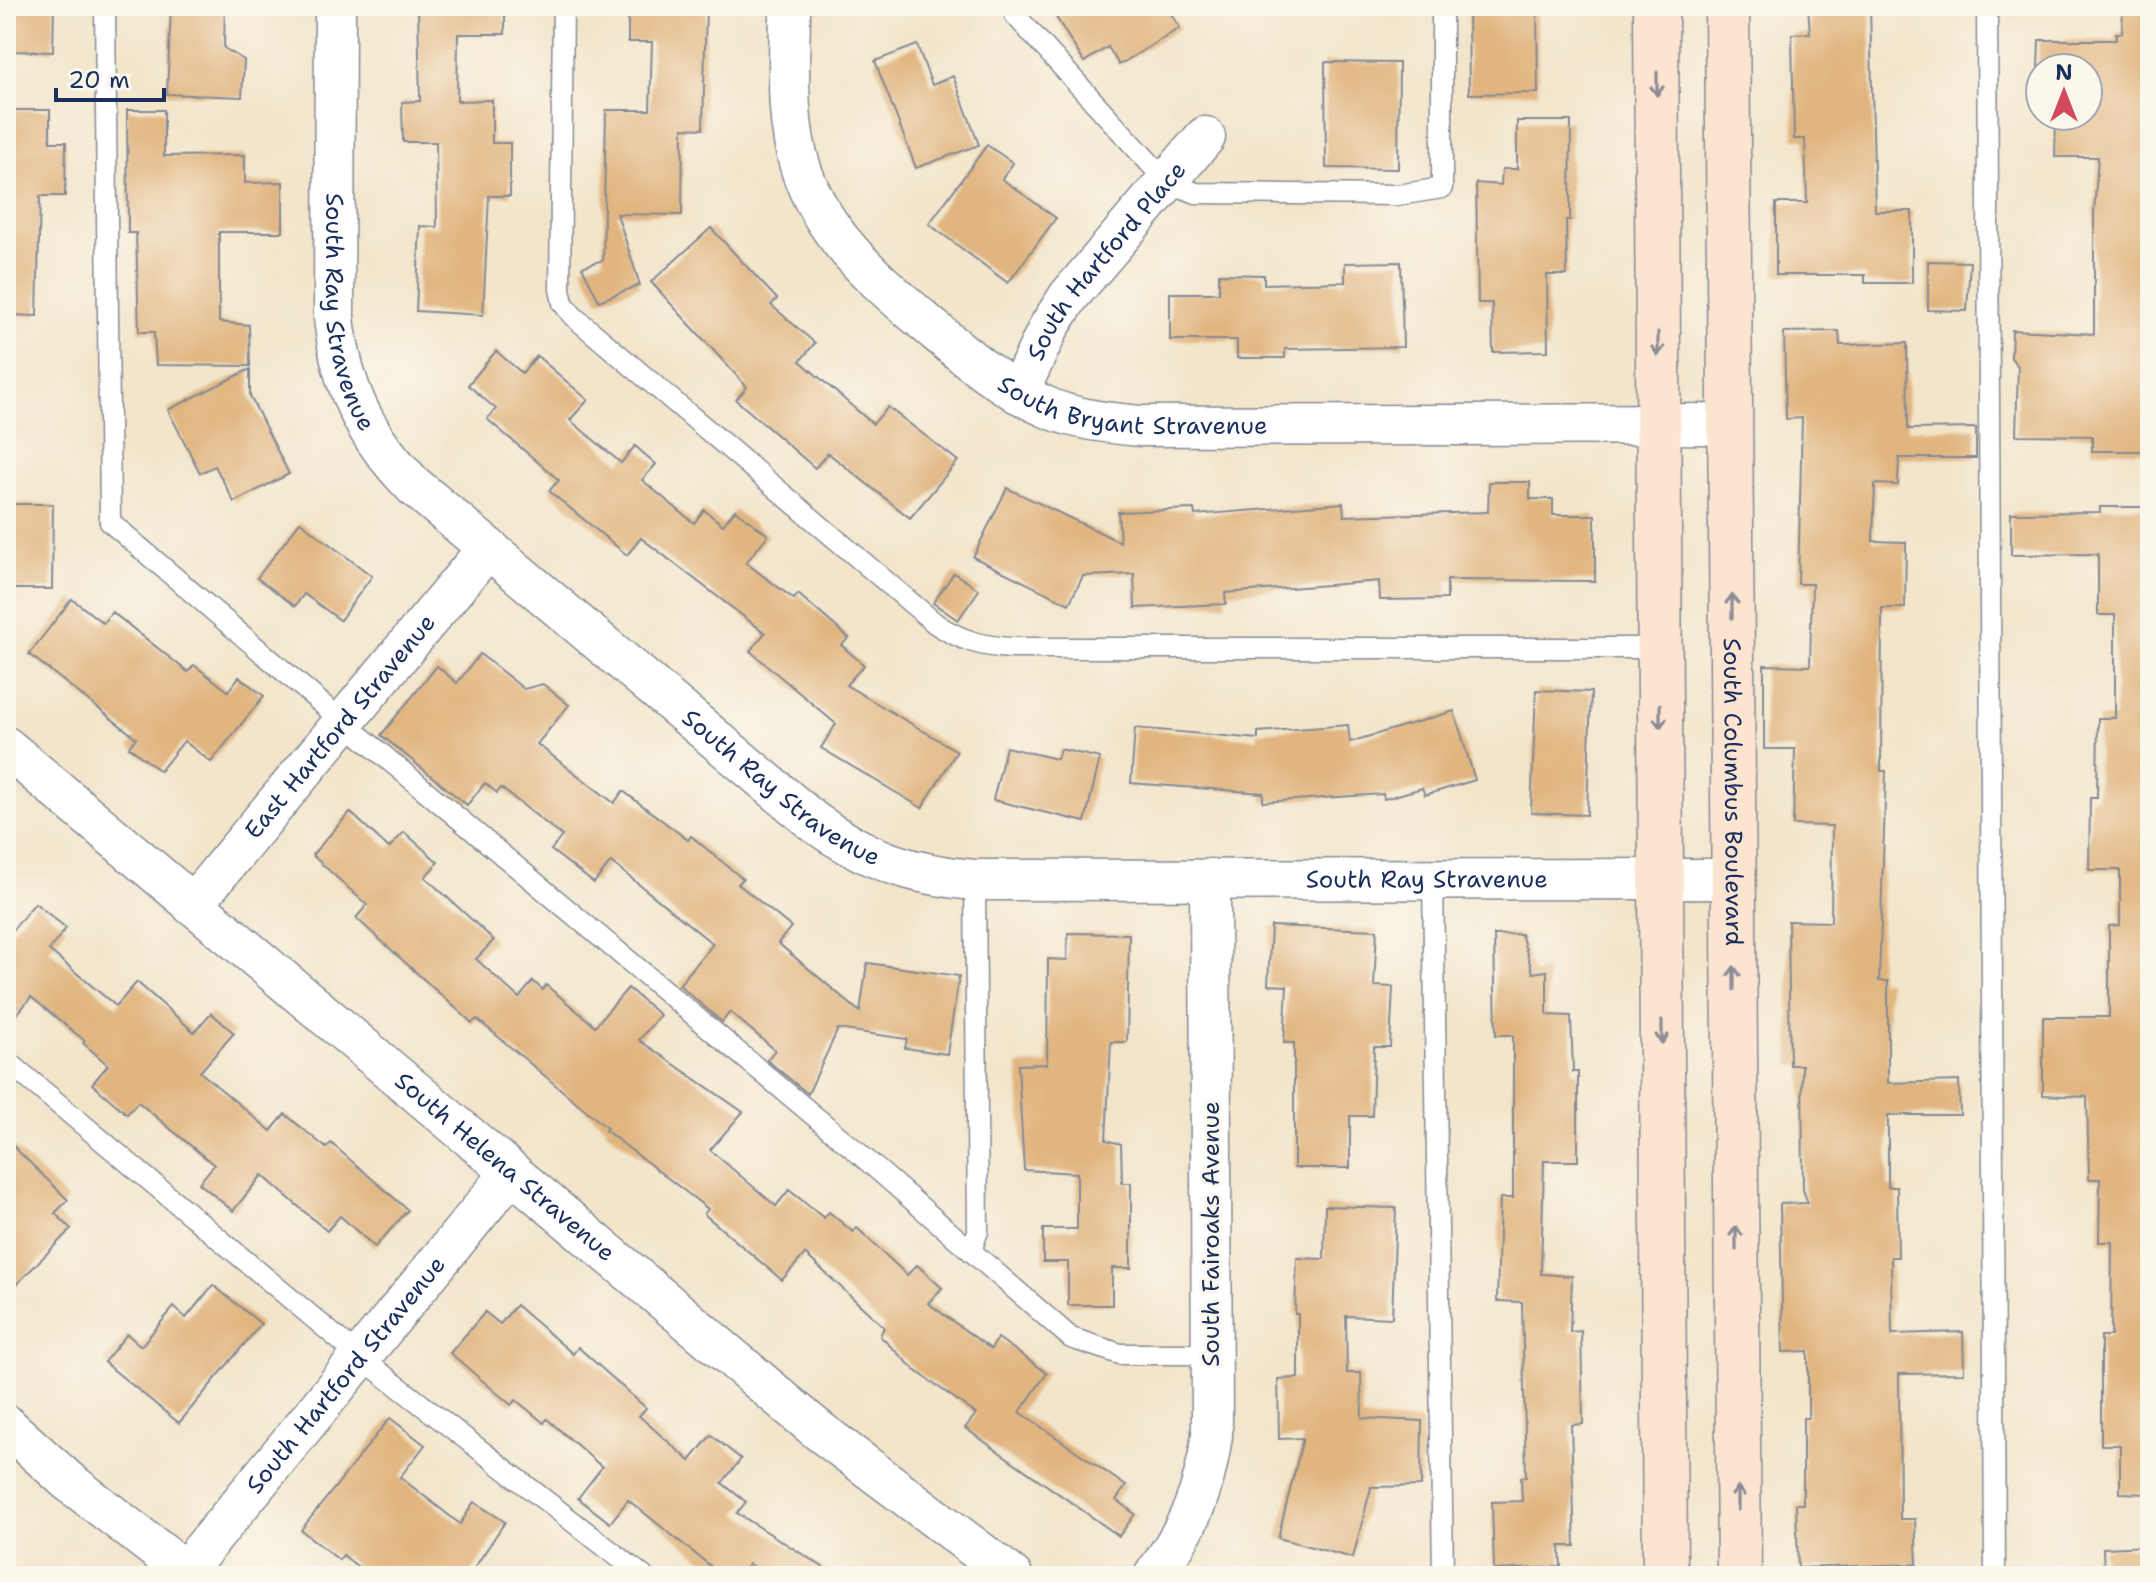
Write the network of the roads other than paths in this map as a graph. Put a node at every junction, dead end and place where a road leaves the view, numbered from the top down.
1 (105, 6) edge
2 (335, 6) edge
3 (563, 6) edge
4 (790, 6) edge
5 (1015, 6) edge
6 (1442, 6) edge
7 (1656, 6) edge
8 (1727, 6) edge
9 (1987, 6) edge
10 (1205, 137) dead end
11 (1166, 181) junction
12 (1018, 393) junction
13 (1658, 424) junction
14 (1730, 424) junction
15 (488, 548) junction
16 (1659, 648) junction
17 (343, 722) junction
18 (6, 747) edge
19 (1661, 878) junction
20 (1210, 879) junction
21 (1433, 879) junction
22 (1734, 879) junction
23 (975, 880) junction
24 (192, 905) junction
25 (6, 1060) edge
26 (511, 1173) junction
27 (971, 1251) junction
28 (1212, 1354) junction
29 (360, 1357) junction
30 (6, 1425) edge
31 (185, 1574) edge
32 (643, 1576) edge
33 (1012, 1576) edge
34 (1154, 1576) edge
35 (1443, 1576) edge
36 (1665, 1576) edge
37 (1739, 1576) edge
38 (1995, 1576) edge

1 - 17 lane
2 - 15 street, South Ray Stravenue
3 - 16 lane
4 - 12 street, South Bryant Stravenue
5 - 11 lane
6 - 11 lane
7 -> 13 street
8 - 14 street, South Columbus Boulevard
9 - 38 lane
10 - 11 street, South Hartford Place
11 - 12 street, South Hartford Place
12 - 13 street, South Bryant Stravenue
13 - 14 street, South Bryant Stravenue
13 - 16 street
22 -> 14 street, South Columbus Boulevard
15 - 17 street, East Hartford Stravenue
15 - 23 street, South Ray Stravenue
16 -> 19 street
17 - 24 street, East Hartford Stravenue
17 - 27 lane
18 - 24 street, South Helena Stravenue
19 - 21 street, South Ray Stravenue
19 - 22 street, South Ray Stravenue
19 -> 36 street
20 - 21 street, South Ray Stravenue
20 - 23 street, South Ray Stravenue
20 - 28 street, South Fairoaks Avenue
21 - 35 lane
37 -> 22 street, South Columbus Boulevard
23 - 27 lane
24 - 26 street, South Helena Stravenue
25 - 29 lane
26 - 29 street, South Hartford Stravenue
26 - 33 street, South Helena Stravenue
27 - 28 lane
28 - 34 street, South Fairoaks Avenue
29 - 31 street, South Hartford Stravenue
29 - 32 lane
30 - 31 street

